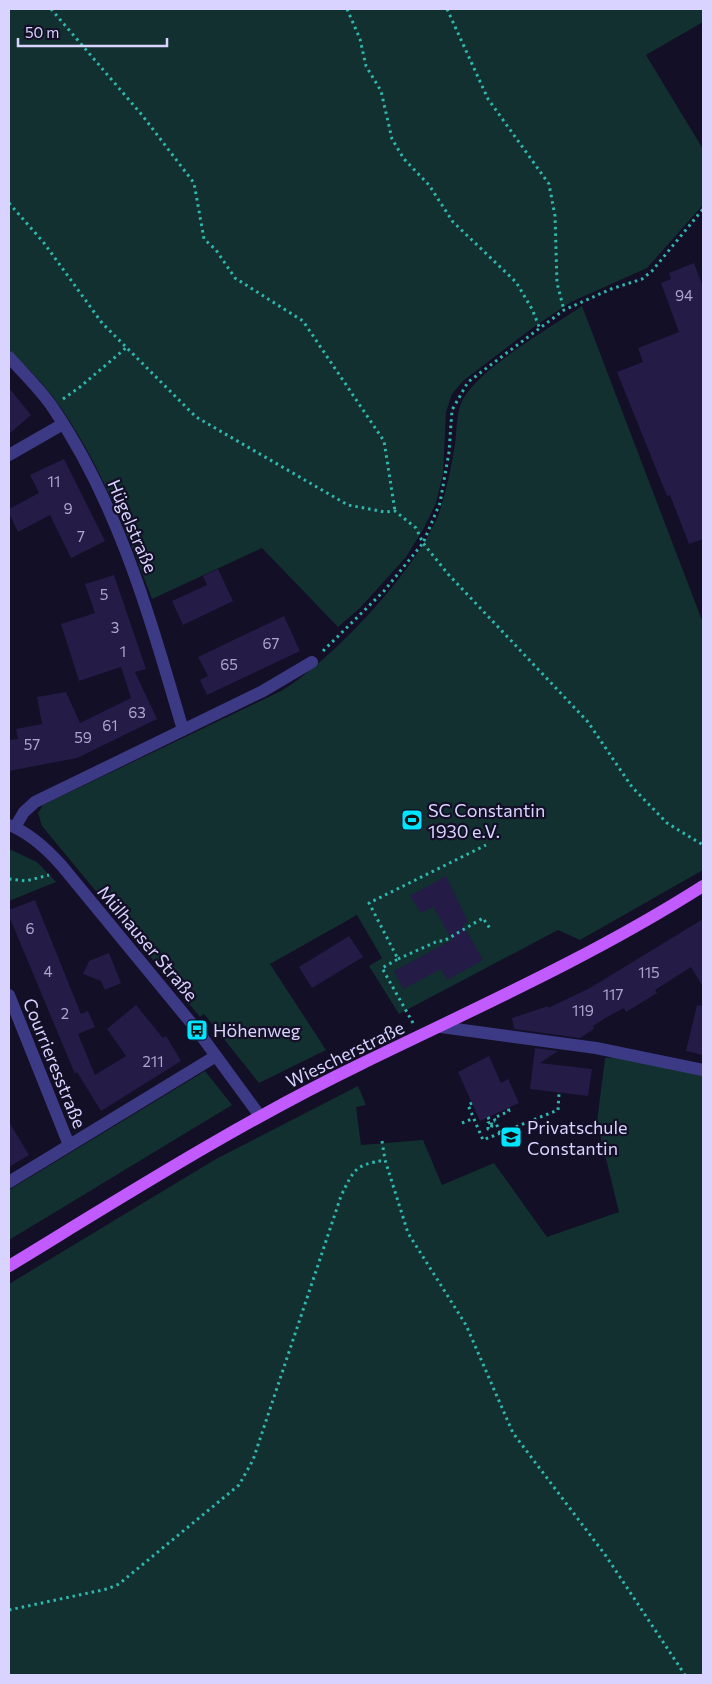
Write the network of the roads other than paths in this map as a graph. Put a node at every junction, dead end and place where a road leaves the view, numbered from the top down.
1 (9, 356) edge
2 (63, 424) junction
3 (9, 455) edge
4 (312, 662) road end
5 (183, 730) junction
6 (12, 826) edge
7 (703, 886) edge
8 (9, 995) edge
9 (441, 1027) junction
10 (216, 1056) junction
11 (703, 1070) edge
12 (260, 1116) junction
13 (69, 1145) junction
14 (9, 1182) edge
15 (9, 1266) edge

1 - 2 street, Hügelstraße
2 - 3 street
2 - 5 street, Hügelstraße
4 - 5 street, Mülhauser Straße
5 - 6 street, Mülhauser Straße
6 - 10 street, Mülhauser Straße
7 - 9 main road, Wiescherstraße
8 - 13 street, Courrieresstraße
9 - 11 street
9 - 12 main road, Wiescherstraße
10 - 12 street, Mülhauser Straße
10 - 13 street
12 - 15 main road, Wiescherstraße
13 - 14 street

